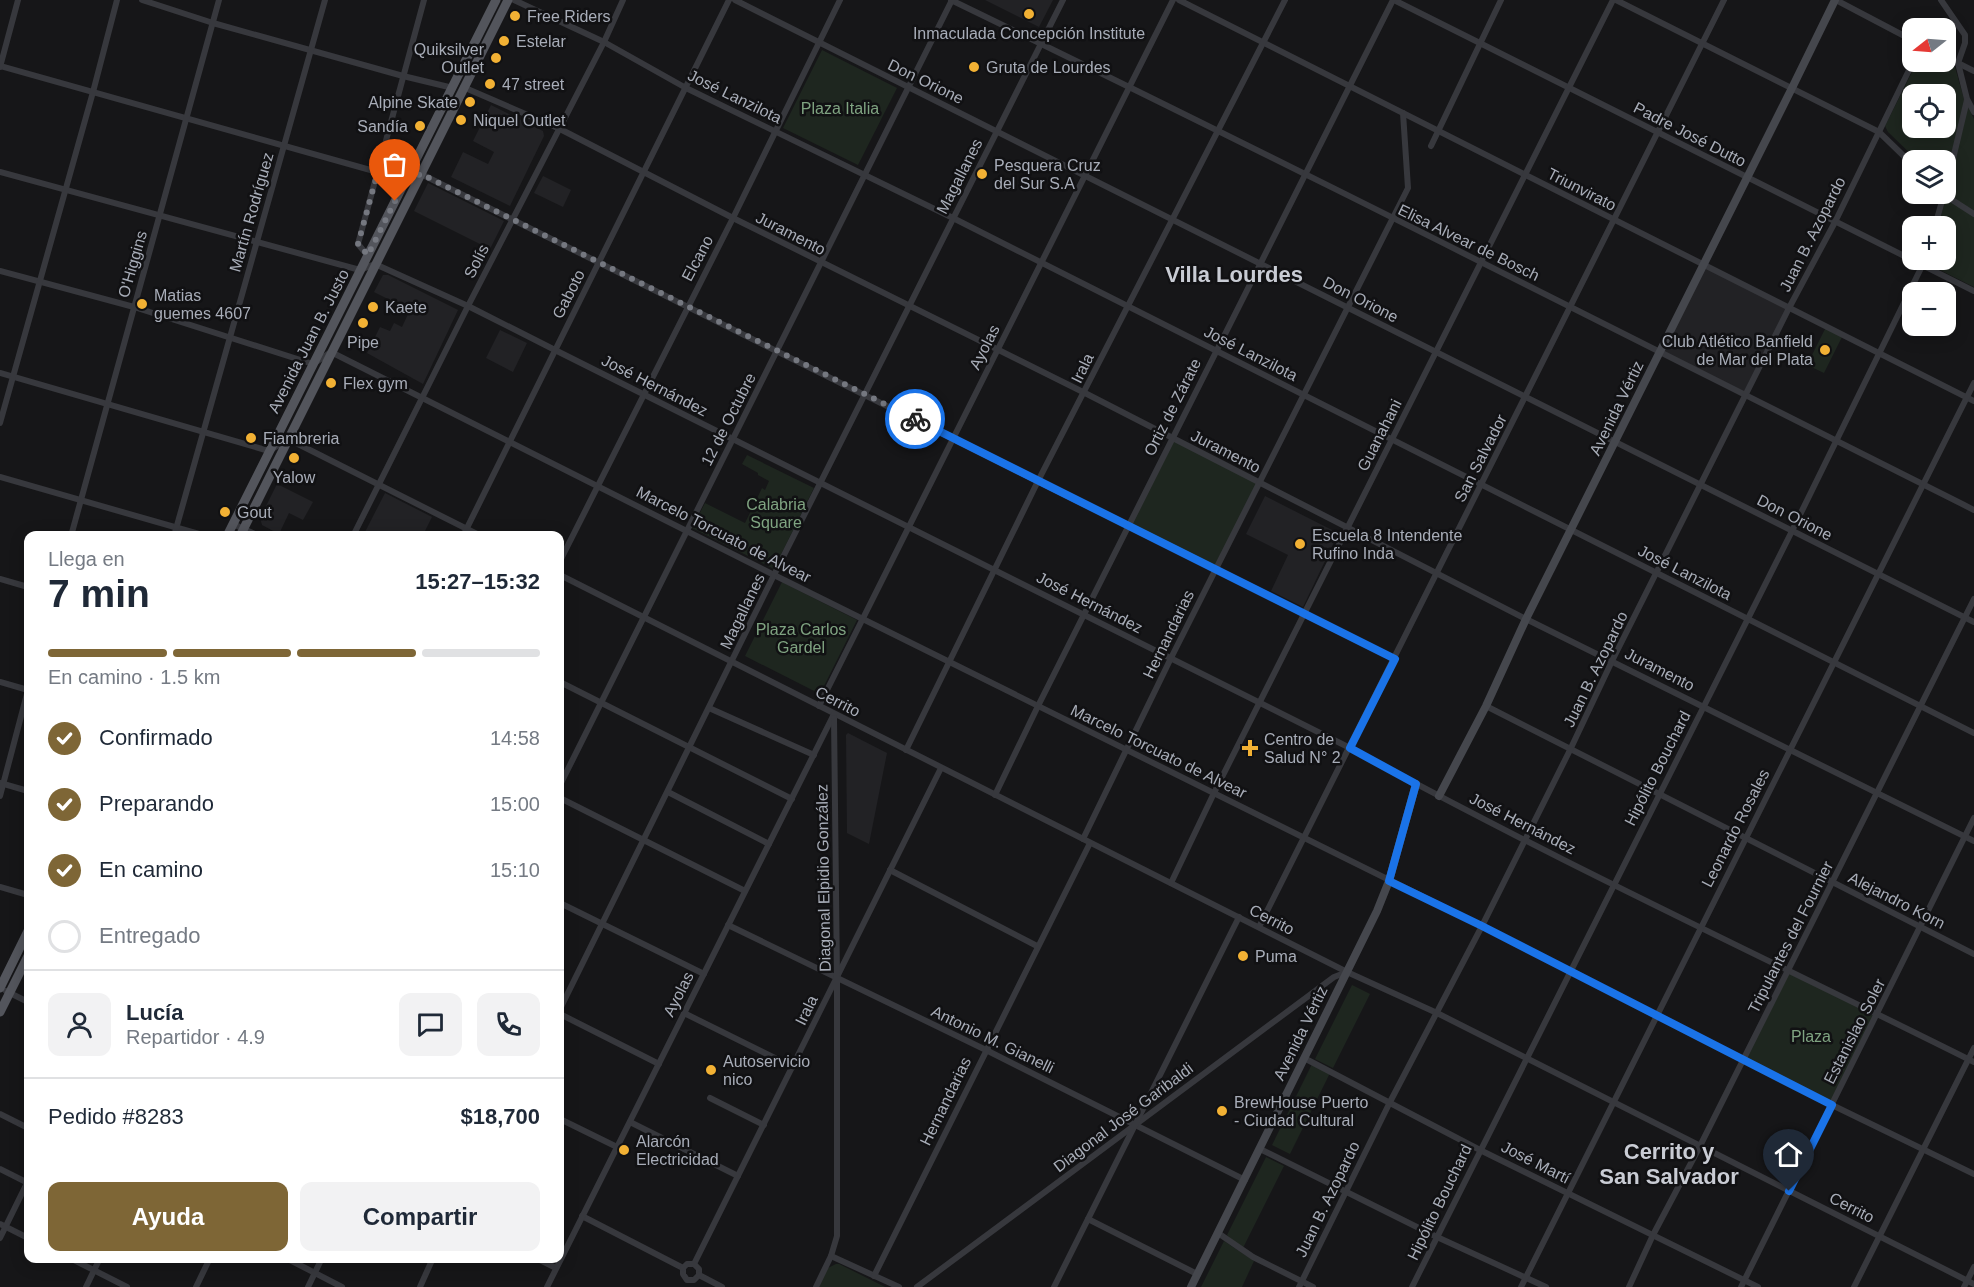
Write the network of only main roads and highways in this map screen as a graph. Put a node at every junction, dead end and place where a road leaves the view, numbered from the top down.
1 (496, 0) edge
2 (508, 0) edge
3 (230, 531) edge
4 (242, 531) edge
5 (24, 939) edge
6 (24, 964) edge
7 (0, 989) edge
8 (0, 1012) edge

1 - 3 main road, Avenida Juan B. Justo
2 - 4 main road, Avenida Juan B. Justo
5 - 7 main road
6 - 8 main road

